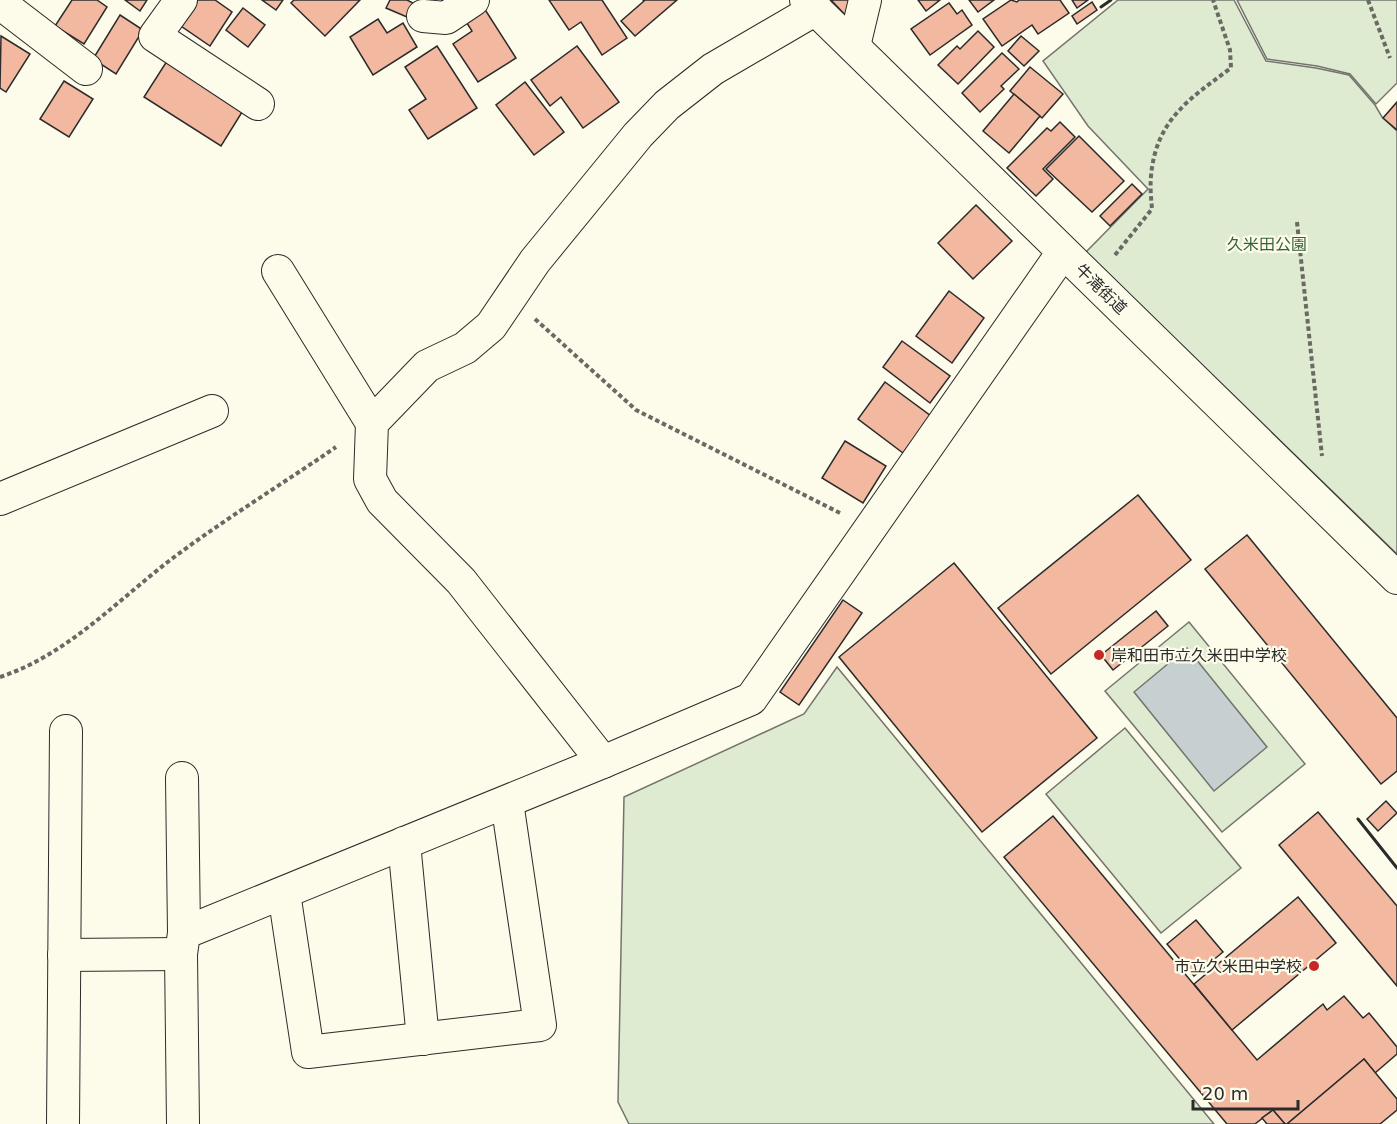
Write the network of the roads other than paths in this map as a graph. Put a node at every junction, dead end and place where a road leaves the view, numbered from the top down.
1 (181, 0) edge
2 (473, 0) edge
3 (865, 0) edge
4 (10, 5) edge
5 (811, 5) edge
6 (423, 16) dead end
7 (854, 46) junction
8 (86, 69) dead end
9 (258, 104) dead end
10 (1063, 252) junction
11 (278, 271) dead end
12 (212, 411) dead end
13 (372, 423) junction
14 (0, 499) edge
15 (1397, 578) edge
16 (66, 731) dead end
17 (603, 762) junction
18 (182, 778) dead end
19 (507, 802) junction
20 (404, 843) junction
21 (284, 893) junction
22 (182, 944) junction
23 (64, 955) junction
24 (423, 1039) junction
25 (63, 1124) edge
26 (183, 1124) edge

1 - 9 street
2 - 6 street
3 - 7 street
4 - 8 street
5 - 7 street, 牛滝街道
5 - 13 street
7 - 10 street, 牛滝街道
10 - 15 street, 牛滝街道
10 - 17 street
11 - 13 street
12 - 14 street
13 - 17 street
16 - 23 street
17 - 19 street
18 - 22 street
19 - 20 street
19 - 24 street
20 - 21 street
20 - 24 street
21 - 22 street
21 - 24 street
22 - 23 street
22 - 26 street
23 - 25 street

